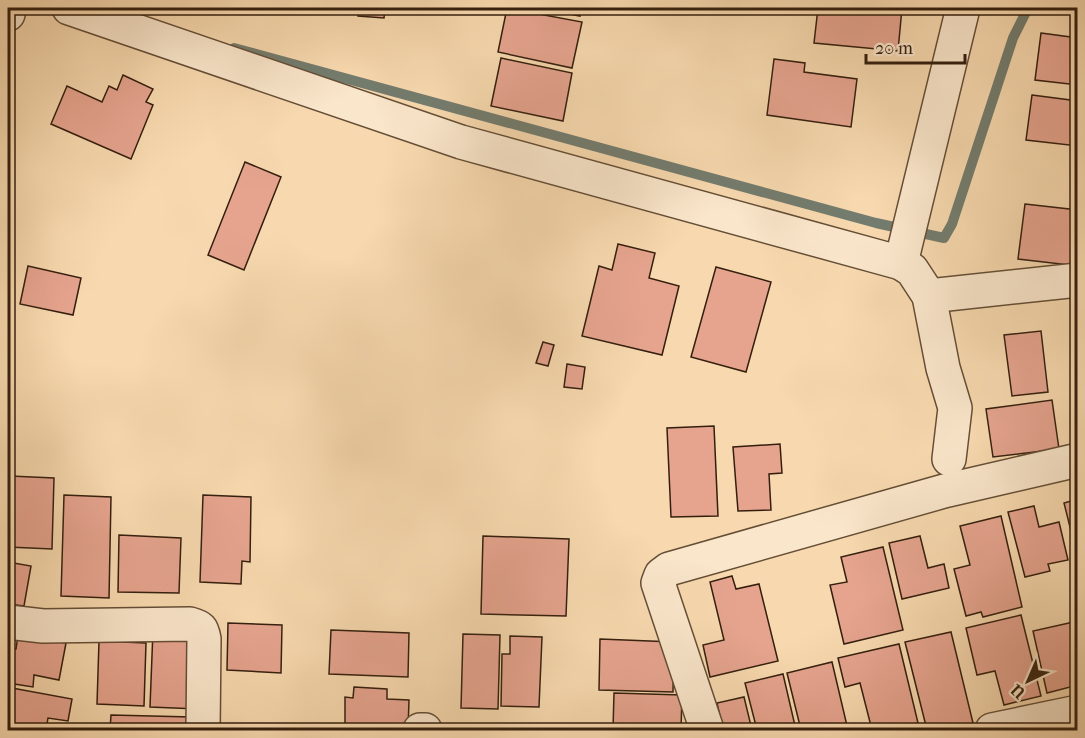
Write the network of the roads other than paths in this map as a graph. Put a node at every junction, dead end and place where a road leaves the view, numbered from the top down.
1 (9, 8) edge
2 (69, 8) edge
3 (963, 8) edge
4 (8, 14) edge
5 (904, 255) junction
6 (1077, 280) edge
7 (929, 296) junction
8 (949, 459) dead end
9 (1077, 460) edge
10 (8, 622) edge
11 (1077, 712) edge
12 (203, 730) edge
13 (420, 730) edge
14 (425, 730) edge
15 (707, 730) edge
16 (992, 730) edge

1 - 4 street
2 - 5 street
3 - 5 street
5 - 7 street
6 - 7 street
7 - 8 street
9 - 15 street
10 - 12 street
11 - 16 street
13 - 14 street

